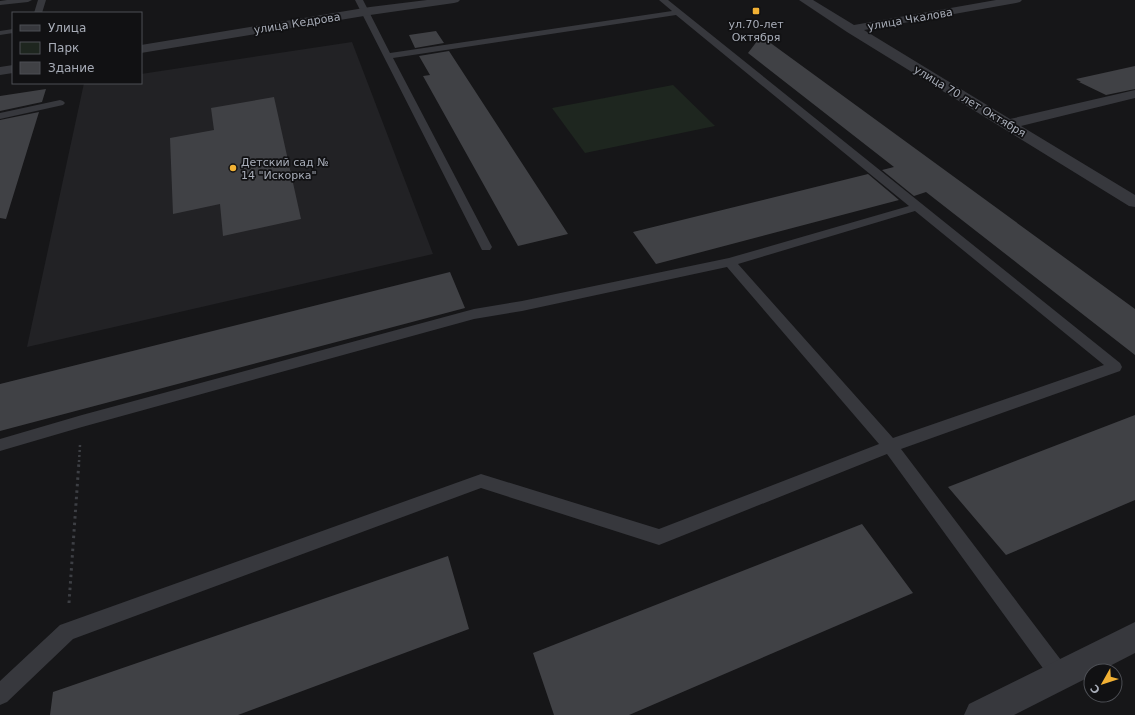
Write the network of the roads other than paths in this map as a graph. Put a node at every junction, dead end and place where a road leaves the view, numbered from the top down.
1 (28, 0) edge
2 (42, 0) edge
3 (359, 0) edge
4 (454, 0) edge
5 (663, 0) edge
6 (805, 0) edge
7 (1016, 0) edge
8 (0, 4) edge
9 (38, 12) edge
10 (366, 12) junction
11 (678, 12) junction
12 (851, 29) junction
13 (12, 32) edge
14 (0, 33) edge
15 (142, 49) edge
16 (388, 56) junction
17 (12, 69) edge
18 (0, 71) edge
19 (1135, 94) edge
20 (60, 103) dead end
21 (0, 116) edge
22 (1008, 124) junction
23 (1132, 197) edge
24 (917, 207) junction
25 (486, 247) dead end
26 (730, 262) junction
27 (0, 446) edge
28 (890, 446) junction
29 (1135, 637) edge
30 (1060, 675) junction
31 (0, 694) edge
32 (980, 715) edge

1 - 8 lane
2 - 9 lane
3 - 10 lane
4 - 10 street, улица Кедрова
5 - 11 lane
6 - 12 street, улица 70 лет Октября
7 - 12 street, улица Чкалова
10 - 15 street, улица Кедрова
10 - 16 lane
11 - 16 lane
11 - 24 lane
12 - 22 street, улица 70 лет Октября
13 - 14 lane
16 - 25 lane
17 - 18 street
19 - 22 street
20 - 21 lane
22 - 23 street, улица 70 лет Октября
24 - 26 lane
24 - 28 lane
26 - 27 lane
26 - 28 lane
28 - 30 lane
28 - 31 lane
29 - 30 street
30 - 32 street

